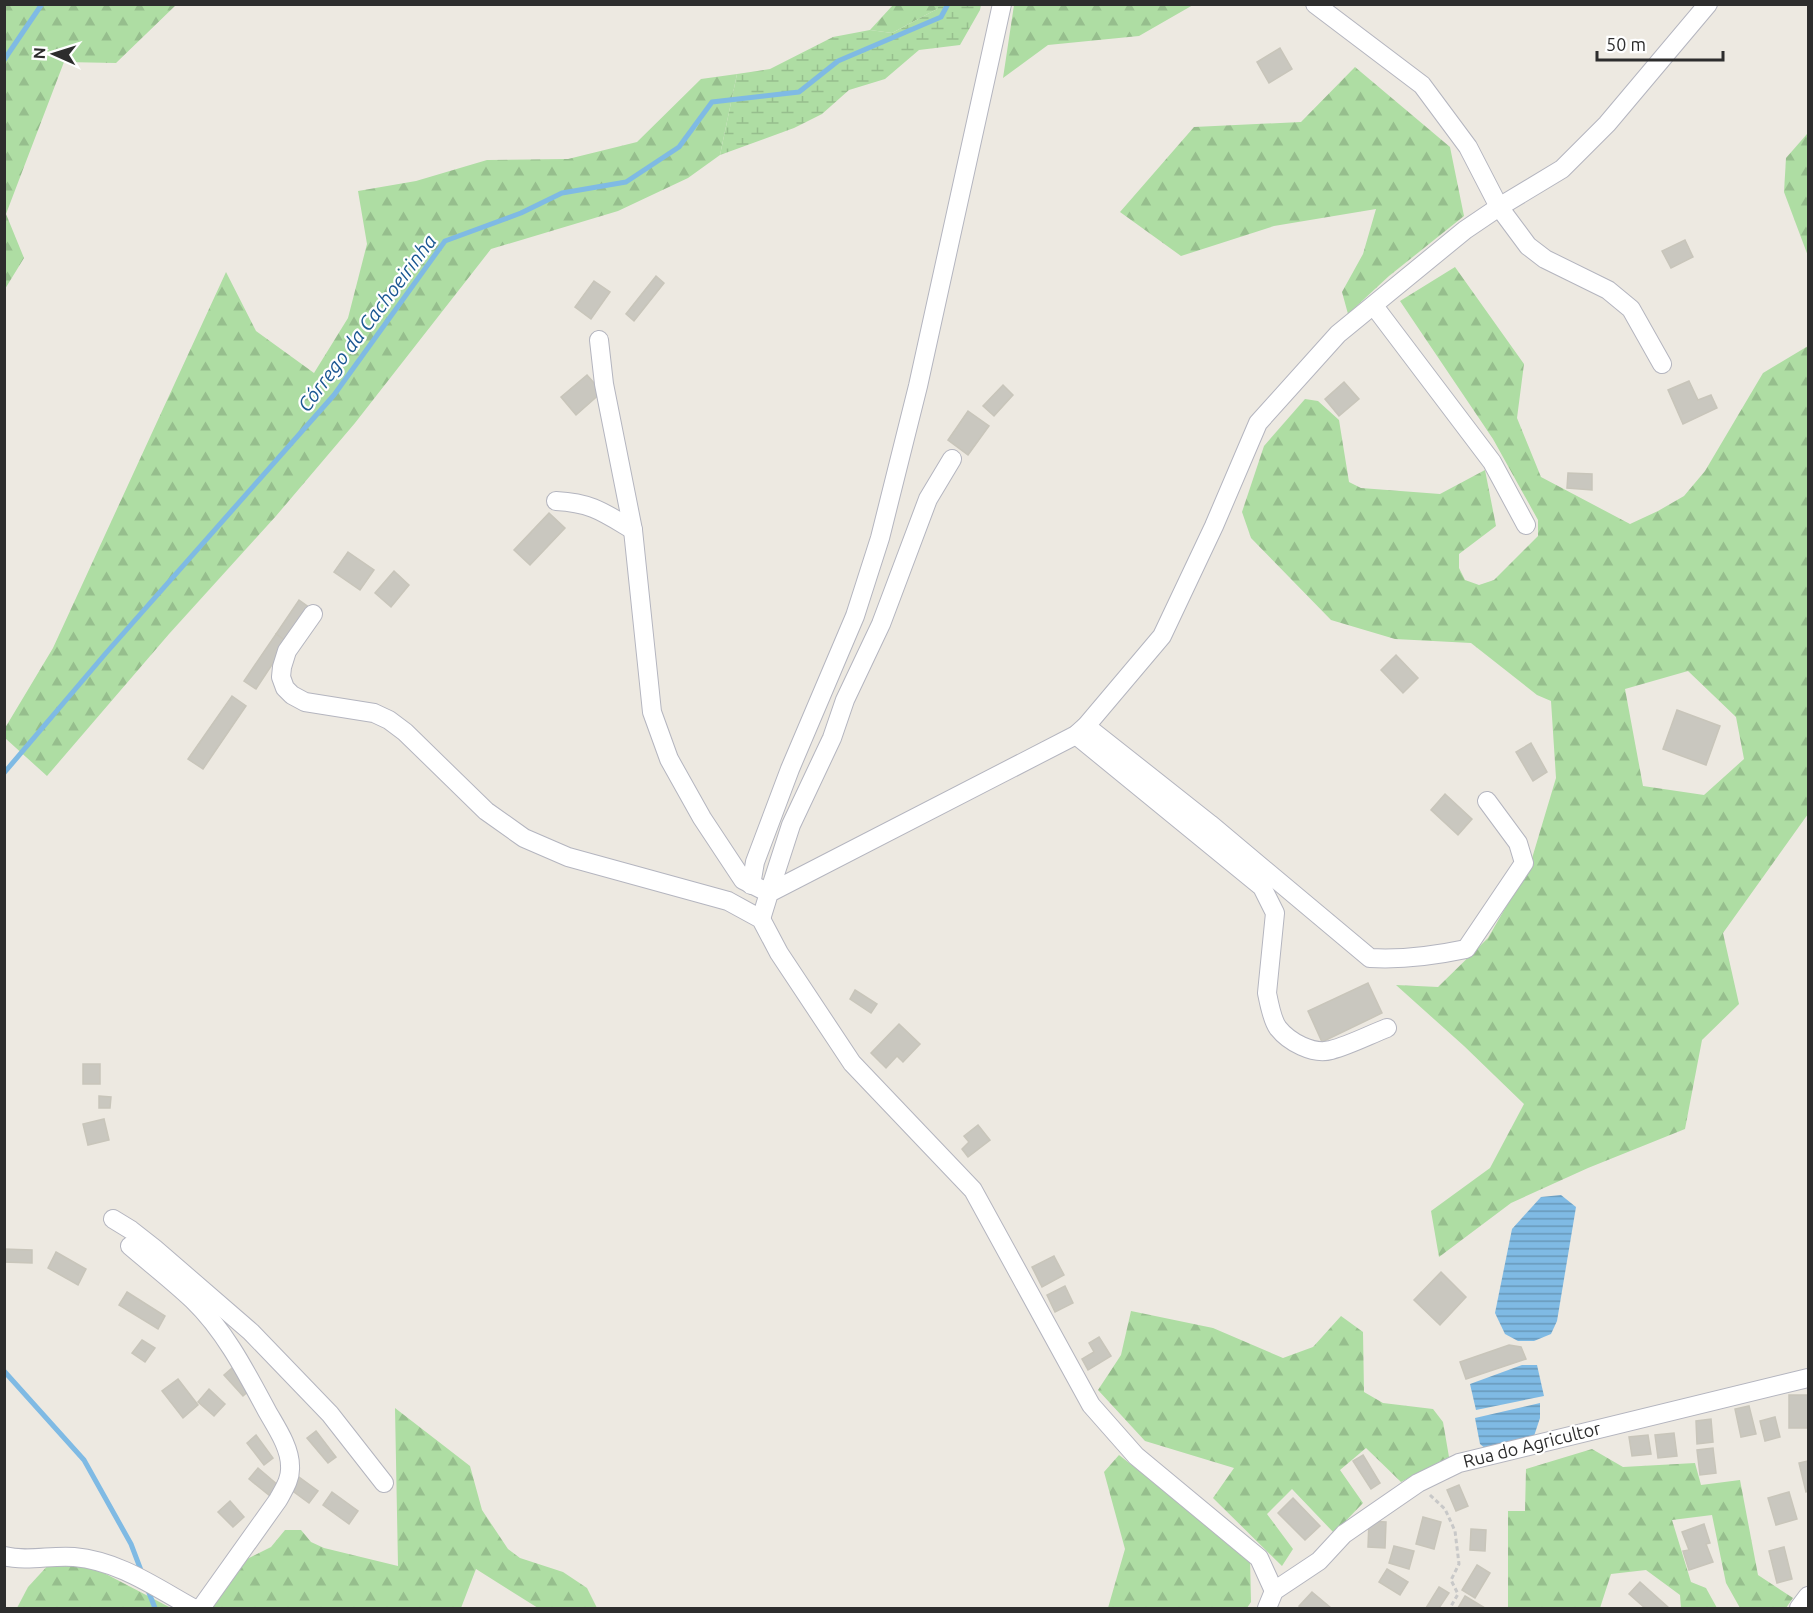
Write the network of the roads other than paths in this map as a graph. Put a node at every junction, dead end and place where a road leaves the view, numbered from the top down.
1 (1002, 4) edge
2 (1315, 4) edge
3 (1708, 4) edge
4 (1499, 207) junction
5 (1374, 306) junction
6 (599, 340) dead end
7 (1662, 364) dead end
8 (952, 459) dead end
9 (556, 501) dead end
10 (1526, 525) dead end
11 (633, 530) junction
12 (313, 614) dead end
13 (1081, 731) junction
14 (1487, 801) dead end
15 (751, 885) junction
16 (769, 893) junction
17 (761, 919) junction
18 (1388, 1028) dead end
19 (113, 1219) dead end
20 (130, 1246) dead end
21 (1809, 1378) edge
22 (384, 1482) dead end
23 (4, 1556) edge
24 (1809, 1596) edge
25 (1271, 1600) edge
26 (193, 1608) edge
27 (201, 1608) edge
28 (1798, 1608) edge

1 - 15 street
2 - 4 street
3 - 4 street
4 - 5 street
4 - 7 street
5 - 10 street
5 - 13 street
6 - 11 street
8 - 16 street
9 - 11 street
11 - 15 street
12 - 17 street
13 - 14 street
13 - 16 street
13 - 18 street
15 - 16 street
16 - 17 street
17 - 25 street
19 - 22 street
20 - 27 street
21 - 25 street, Rua do Agricultor
23 - 26 street
24 - 28 street

